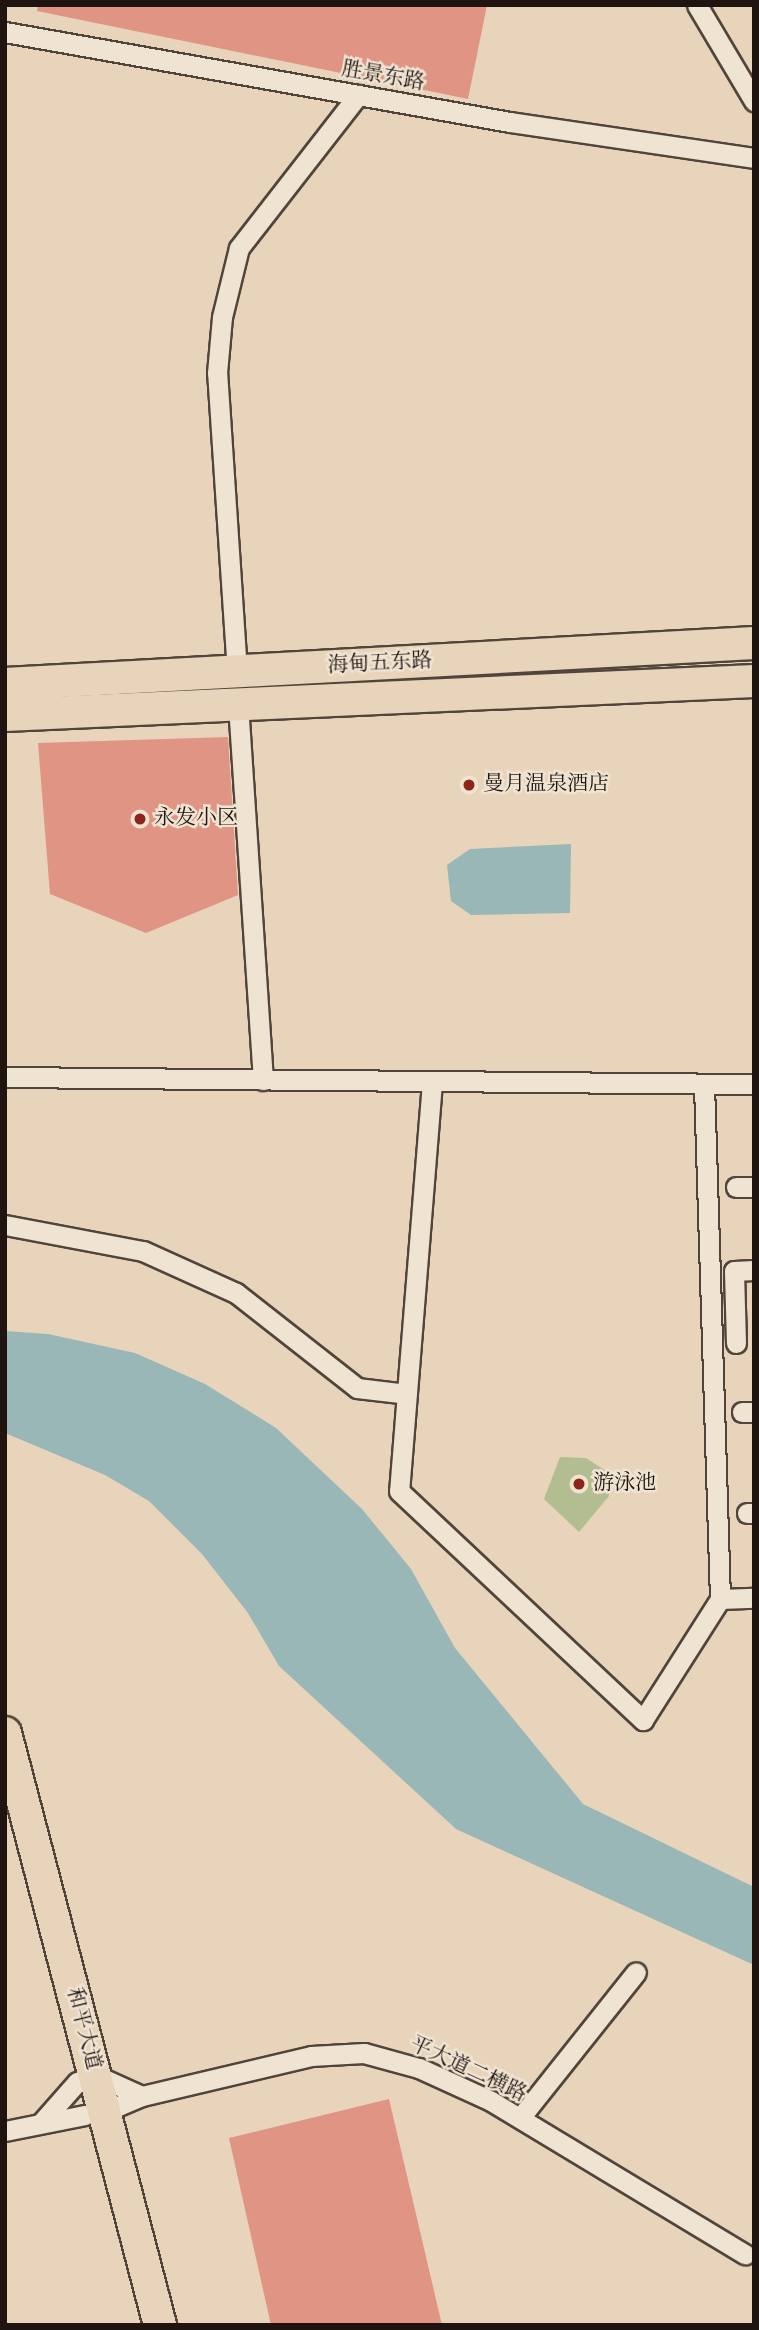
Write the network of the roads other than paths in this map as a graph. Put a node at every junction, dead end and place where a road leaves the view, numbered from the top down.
1 (697, 5) edge
2 (5, 32) edge
3 (358, 95) junction
4 (754, 101) edge
5 (754, 158) edge
6 (754, 643) edge
7 (237, 672) junction
8 (754, 681) edge
9 (5, 684) edge
10 (238, 704) junction
11 (5, 715) edge
12 (5, 1077) edge
13 (263, 1080) junction
14 (432, 1082) junction
15 (704, 1084) junction
16 (754, 1084) edge
17 (5, 1225) edge
18 (754, 1270) edge
19 (736, 1343) dead end
20 (407, 1394) junction
21 (754, 1598) edge
22 (720, 1599) junction
23 (5, 1733) edge
24 (5, 1810) edge
25 (636, 1972) dead end
26 (86, 2079) junction
27 (142, 2096) junction
28 (95, 2114) junction
29 (520, 2118) junction
30 (41, 2123) junction
31 (5, 2131) edge
32 (745, 2254) dead end
33 (141, 2325) edge
34 (160, 2325) edge

1 - 4 street
2 - 3 street, 胜景东路
3 - 5 street, 胜景东路
3 - 7 street
6 - 7 main road, 海甸五东路
7 - 9 main road, 海甸五东路
8 - 10 main road, 海甸五东路
10 - 11 main road, 海甸五东路
10 - 13 street
12 - 13 street
13 - 14 street
14 - 15 street
14 - 20 street
15 - 16 street
15 - 22 street
17 - 20 street
18 - 19 street
20 - 22 street
21 - 22 street
23 - 26 main road, 和平大道
24 - 26 main road, 和平大道
25 - 29 street
26 - 27 street
26 - 28 main road, 和平大道
26 - 30 street
27 - 28 street, 平大道二横路
27 - 29 street, 平大道二横路
28 - 30 street, 平大道二横路
28 - 33 main road, 和平大道
28 - 34 main road, 和平大道
29 - 32 street, 平大道二横路
30 - 31 street, 平大道二横路

